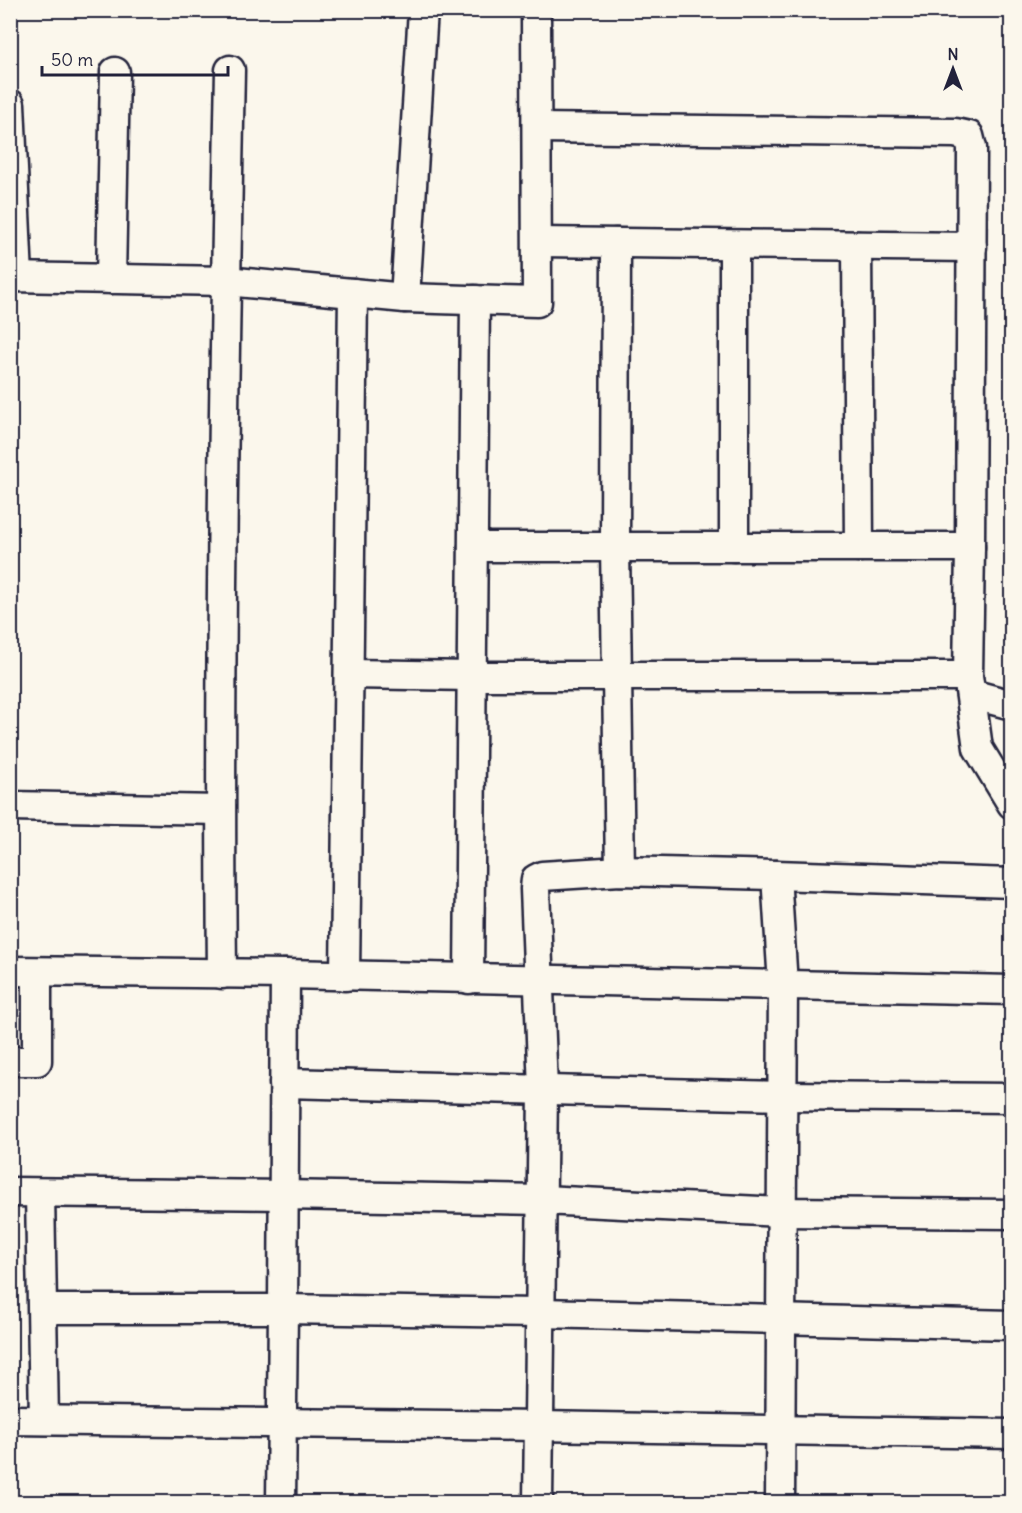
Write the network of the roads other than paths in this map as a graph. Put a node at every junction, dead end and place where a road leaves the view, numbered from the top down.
1 (423, 10) edge
2 (536, 10) edge
3 (230, 70) dead end
4 (115, 72) dead end
5 (11, 113) edge
6 (537, 128) junction
7 (538, 242) junction
8 (616, 243) junction
9 (734, 245) junction
10 (857, 246) junction
11 (972, 247) junction
12 (14, 277) edge
13 (111, 279) junction
14 (225, 281) junction
15 (353, 293) junction
16 (405, 298) junction
17 (475, 300) junction
18 (473, 547) junction
19 (615, 547) junction
20 (734, 547) junction
21 (858, 548) junction
22 (970, 548) junction
23 (349, 674) junction
24 (472, 676) junction
25 (618, 676) junction
26 (969, 685) junction
27 (1011, 705) edge
28 (1011, 804) edge
29 (10, 806) edge
30 (220, 810) junction
31 (620, 871) junction
32 (776, 875) junction
33 (1011, 883) edge
34 (24, 971) edge
35 (222, 974) junction
36 (285, 974) junction
37 (345, 976) junction
38 (469, 979) junction
39 (539, 980) junction
40 (783, 985) junction
41 (1011, 990) edge
42 (10, 1061) edge
43 (284, 1083) junction
44 (543, 1089) junction
45 (782, 1096) junction
46 (1011, 1098) edge
47 (10, 1192) edge
48 (40, 1193) junction
49 (283, 1195) junction
50 (543, 1200) junction
51 (782, 1212) junction
52 (1011, 1214) edge
53 (42, 1309) junction
54 (283, 1309) junction
55 (541, 1313) junction
56 (782, 1319) junction
57 (1011, 1325) edge
58 (10, 1420) edge
59 (44, 1420) junction
60 (281, 1424) junction
61 (538, 1426) junction
62 (781, 1430) junction
63 (1011, 1434) edge
64 (280, 1503) edge
65 (538, 1503) edge
66 (780, 1503) edge

1 - 16 street
2 - 6 street
3 - 14 street
4 - 13 street
5 - 12 street
6 - 7 street
6 - 11 street
7 - 8 street
7 - 17 street
8 - 9 street
8 - 19 street
9 - 10 street
9 - 20 street
10 - 11 street
10 - 21 street
11 - 22 street
12 - 13 street
13 - 14 street
14 - 15 street
14 - 30 street
15 - 16 street
15 - 23 street
16 - 17 street
17 - 18 street
18 - 19 street
18 - 24 street
19 - 20 street
19 - 25 street
20 - 21 street
21 - 22 street
22 - 26 street
23 - 24 street
23 - 37 street
24 - 25 street
24 - 38 street
25 - 26 street
25 - 31 street
26 - 27 street
26 - 28 street
29 - 30 street
30 - 35 street
31 - 32 street
31 - 39 street
32 - 33 street
32 - 40 street
34 - 35 street
34 - 42 street
35 - 36 street
36 - 37 street
36 - 43 street
37 - 38 street
38 - 39 street
39 - 40 street
39 - 44 street
40 - 41 street
40 - 45 street
43 - 44 street
43 - 49 street
44 - 45 street
44 - 50 street
45 - 46 street
45 - 51 street
47 - 48 street
48 - 49 street
48 - 53 street
49 - 50 street
49 - 54 street
50 - 51 street
50 - 55 street
51 - 52 street
51 - 56 street
53 - 54 street
53 - 59 street
54 - 55 street
54 - 60 street
55 - 56 street
55 - 61 street
56 - 57 street
56 - 62 street
58 - 59 street
59 - 60 street
60 - 61 street
60 - 64 street
61 - 62 street
61 - 65 street
62 - 63 street
62 - 66 street

